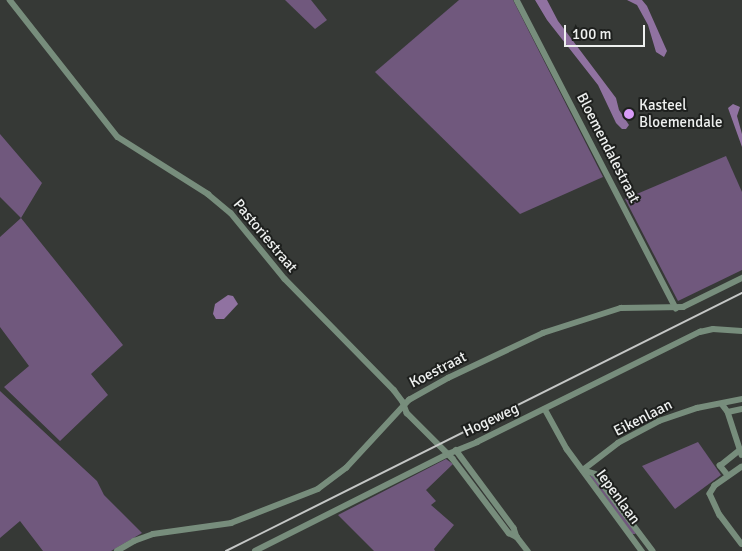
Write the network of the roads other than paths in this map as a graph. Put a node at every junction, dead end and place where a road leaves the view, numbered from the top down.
1 (10, 0) edge
2 (517, 0) edge
3 (742, 278) edge
4 (676, 308) junction
5 (742, 331) edge
6 (742, 399) edge
7 (722, 404) junction
8 (404, 406) junction
9 (545, 409) junction
10 (742, 409) edge
11 (728, 412) junction
12 (456, 450) junction
13 (741, 453) edge
14 (448, 454) junction
15 (742, 467) edge
16 (583, 470) junction
17 (728, 476) junction
18 (471, 478) junction
19 (492, 499) junction
20 (486, 504) junction
21 (640, 534) junction
22 (517, 537) junction
23 (634, 539) junction
24 (742, 544) edge
25 (117, 551) edge
26 (255, 551) edge
27 (528, 551) edge
28 (642, 551) edge
29 (653, 551) edge

1 - 8 street, Pastoriestraat
2 - 4 street, Bloemendalestraat
3 - 4 street, Koestraat
4 - 8 street, Koestraat
5 - 9 street, Hogeweg
6 - 7 street, Eikenlaan
7 - 11 street
7 - 16 street, Eikenlaan
8 - 14 street, Pastoriestraat
8 - 25 street, Koestraat
9 - 12 street, Hogeweg
9 - 16 street, Iepenlaan
10 - 11 street
11 - 13 street
12 - 14 street, Hogeweg
12 - 18 street, Pastoriestraat
13 - 17 street
14 - 18 street, Pastoriestraat
14 - 26 street, Hogeweg
15 - 17 street
16 - 21 street, Iepenlaan
16 - 23 street, Iepenlaan
17 - 24 street
18 - 19 street, Pastoriestraat
18 - 20 street, Pastoriestraat
19 - 20 street
19 - 22 street, Pastoriestraat
20 - 22 street, Pastoriestraat
21 - 23 street, Iepenlaan
21 - 29 street, Iepenlaan
22 - 27 street, Pastoriestraat
23 - 28 street, Iepenlaan

